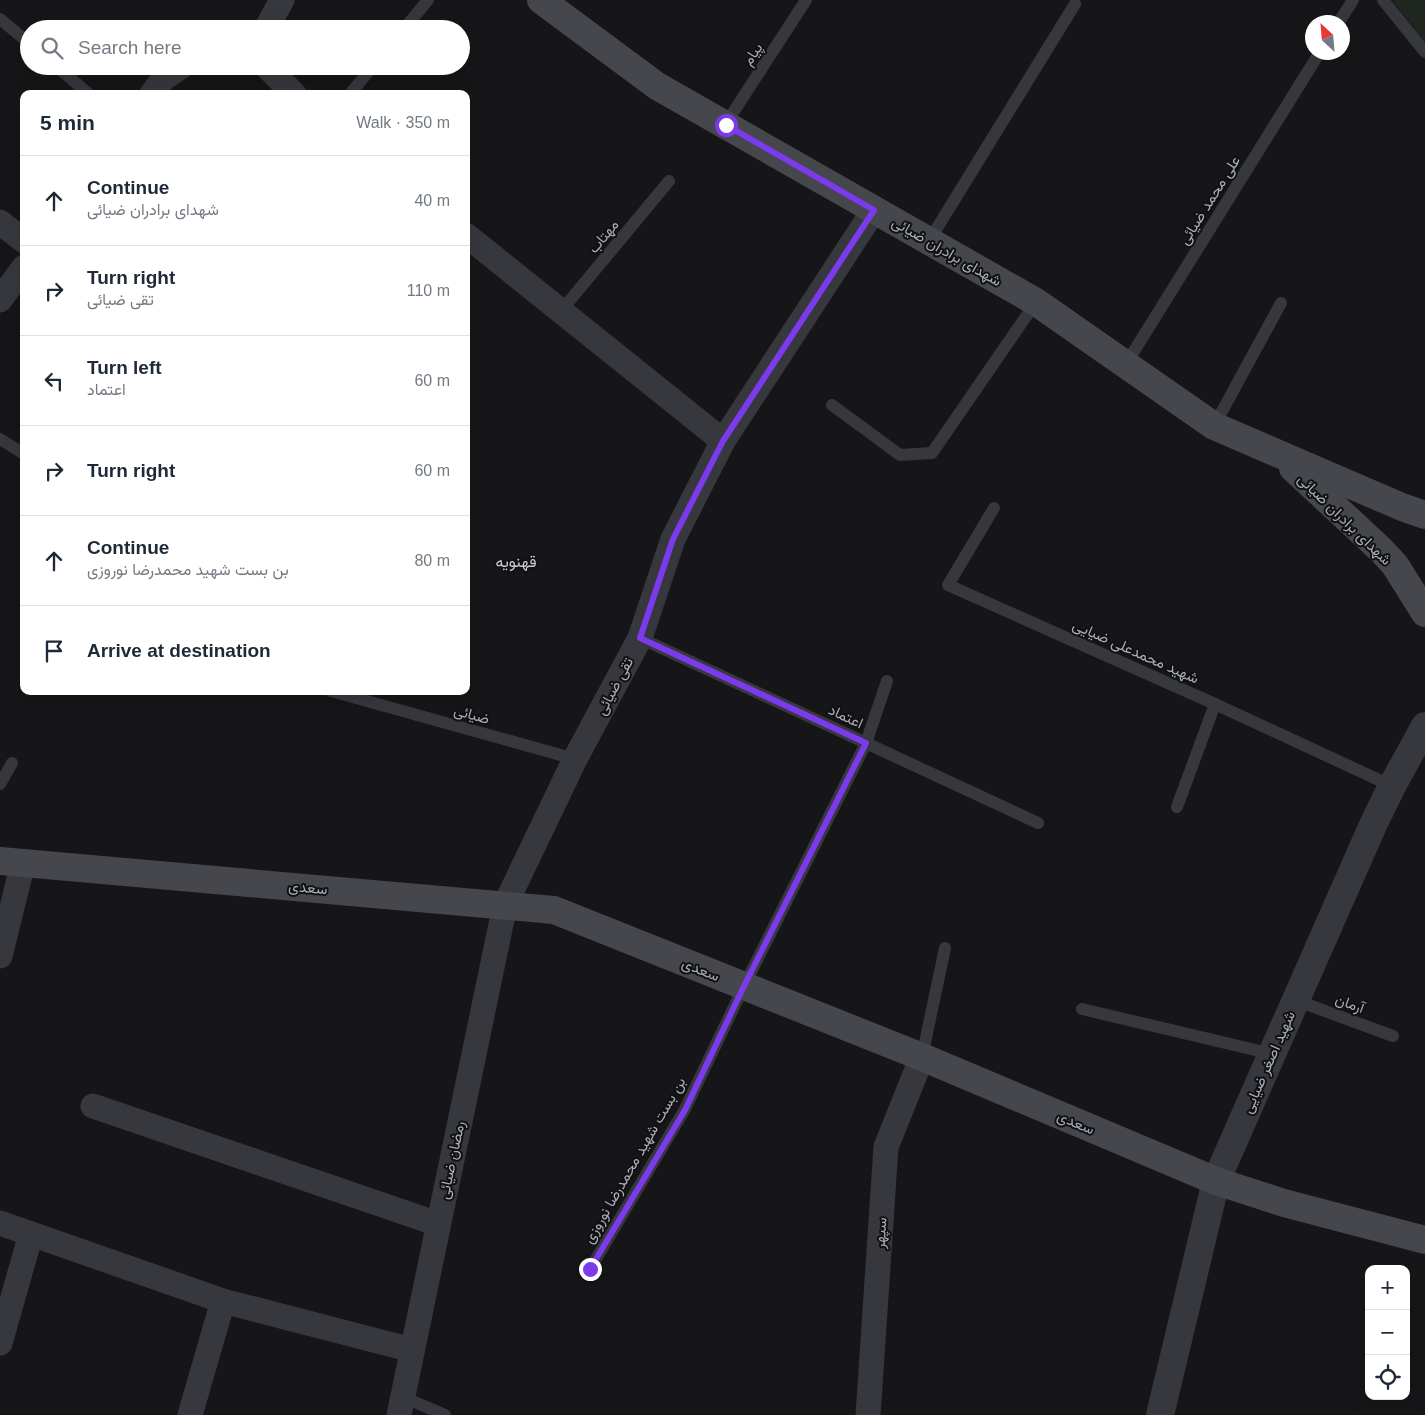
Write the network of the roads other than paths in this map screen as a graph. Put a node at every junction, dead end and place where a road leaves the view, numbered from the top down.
1 (282, 0) edge
2 (428, 0) edge
3 (541, 0) edge
4 (806, 0) edge
5 (1353, 0) edge
6 (1383, 0) edge
7 (1075, 4) dead end
8 (1343, 15) edge
9 (0, 19) edge
10 (271, 20) edge
11 (411, 20) edge
12 (20, 36) edge
13 (1425, 52) edge
14 (1315, 60) edge
15 (67, 75) edge
16 (169, 75) edge
17 (275, 75) edge
18 (366, 75) edge
19 (84, 90) edge
20 (155, 90) edge
21 (290, 90) edge
22 (353, 90) edge
23 (726, 125) junction
24 (669, 181) dead end
25 (874, 210) junction
26 (0, 222) edge
27 (20, 238) edge
28 (470, 238) edge
29 (929, 241) junction
30 (20, 272) edge
31 (0, 300) edge
32 (1036, 302) junction
33 (1281, 303) dead end
34 (562, 311) junction
35 (1126, 364) junction
36 (832, 405) dead end
37 (1214, 426) junction
38 (0, 439) edge
39 (723, 441) junction
40 (20, 452) edge
41 (1277, 453) junction
42 (994, 508) dead end
43 (1425, 515) edge
44 (1425, 613) edge
45 (640, 638) junction
46 (887, 681) dead end
47 (345, 695) edge
48 (1215, 704) junction
49 (1425, 726) edge
50 (866, 743) junction
51 (574, 759) junction
52 (12, 763) dead end
53 (0, 784) edge
54 (1392, 786) junction
55 (1177, 807) dead end
56 (1038, 823) dead end
57 (11, 862) edge
58 (505, 905) junction
59 (945, 948) dead end
60 (0, 956) edge
61 (744, 986) junction
62 (1296, 1000) junction
63 (1082, 1009) dead end
64 (1393, 1036) dead end
65 (1272, 1054) junction
66 (922, 1057) junction
67 (93, 1106) dead end
68 (1216, 1181) junction
69 (0, 1222) edge
70 (438, 1224) junction
71 (31, 1234) junction
72 (1425, 1240) edge
73 (590, 1269) dead end
74 (223, 1301) junction
75 (0, 1342) edge
76 (412, 1350) junction
77 (401, 1406) edge
78 (190, 1415) edge
79 (445, 1415) edge
80 (868, 1415) edge
81 (1160, 1415) edge

1 - 10 street
2 - 11 lane
3 - 23 main road, شهدای برادران ضیائی
4 - 23 lane, پیام
5 - 8 lane
6 - 13 lane
7 - 29 lane
9 - 12 lane
14 - 35 lane, علی محمد ضیائی
15 - 19 lane
16 - 20 street
17 - 21 street
18 - 22 lane
23 - 25 main road, شهدای برادران ضیائی
24 - 34 lane, مهتاب
25 - 29 main road, شهدای برادران ضیائی
25 - 39 street, تقی ضیائی
26 - 27 street
28 - 34 street
29 - 32 main road, شهدای برادران ضیائی
30 - 31 street
32 - 35 main road, شهدای برادران ضیائی
32 - 36 lane
33 - 37 lane
34 - 39 street
35 - 37 main road, شهدای برادران ضیائی
37 - 41 main road, شهدای برادران ضیائی
38 - 40 lane
39 - 45 street, تقی ضیائی
41 - 43 main road, شهدای برادران ضیائی
41 - 44 main road, شهدای برادران ضیائی
42 - 48 lane, شهید محمدعلی ضیایی
45 - 50 lane, اعتماد
45 - 51 street, تقی ضیائی
46 - 50 lane, بن بست شهید محمدرضا نوروزی
47 - 51 lane, ضیائی
48 - 54 lane, شهید محمدعلی ضیایی
48 - 55 lane
49 - 54 street, شهید اصغر ضیایی
50 - 56 lane, اعتماد
50 - 61 lane, بن بست شهید محمدرضا نوروزی
51 - 58 street, تقی ضیائی
52 - 53 lane
54 - 62 street, شهید اصغر ضیایی
57 - 58 main road, سعدی
57 - 60 street
58 - 61 main road, سعدی
58 - 70 street, رمضان ضیائی
59 - 66 lane
61 - 66 main road, سعدی
61 - 73 lane, بن بست شهید محمدرضا نوروزی
62 - 64 lane, آرمان
62 - 65 street, شهید اصغر ضیایی
63 - 65 lane
65 - 68 street, شهید اصغر ضیایی
66 - 68 main road, سعدی
66 - 80 street, سپهر
67 - 70 street
68 - 72 main road, سعدی
68 - 81 street, شهید اصغر ضیایی
69 - 71 street
70 - 76 street, رمضان ضیائی
71 - 74 street
71 - 75 street
74 - 76 street
74 - 78 street
76 - 77 street, رمضان ضیائی
77 - 79 lane

